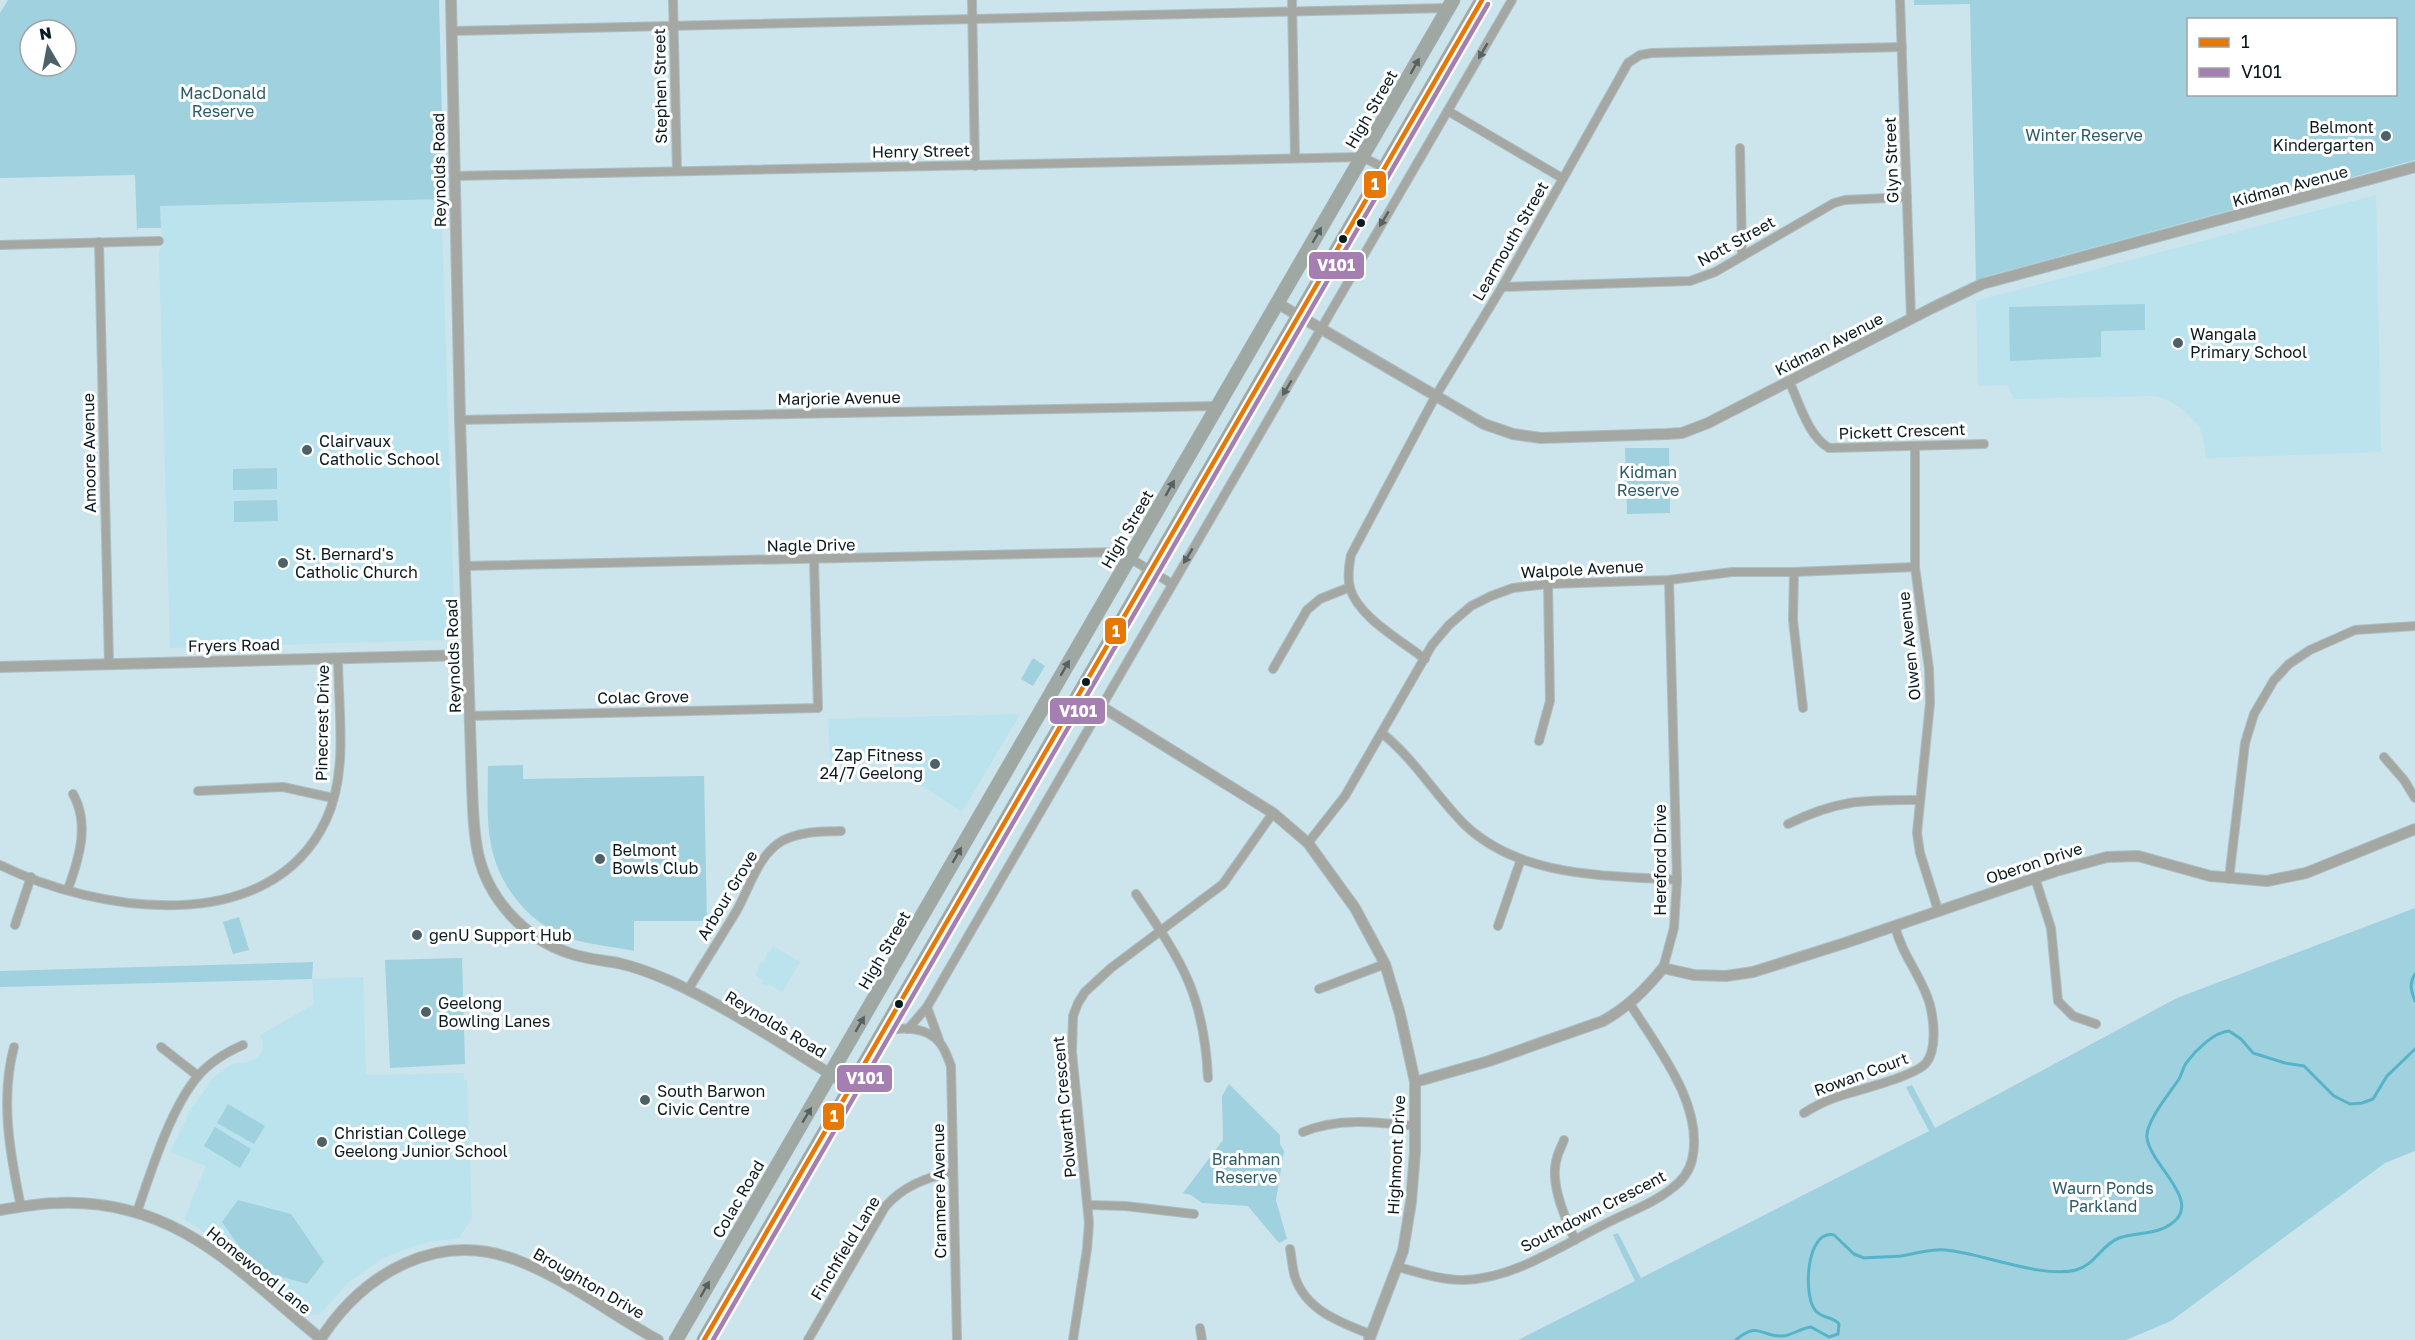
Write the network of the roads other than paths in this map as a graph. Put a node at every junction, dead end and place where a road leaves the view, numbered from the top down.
1 (451, 0) edge
2 (674, 0) edge
3 (972, 0) edge
4 (1292, 0) edge
5 (1482, 0) edge
6 (1512, 0) edge
7 (1900, 0) edge
8 (1450, 4) edge
9 (1292, 12) junction
10 (973, 18) junction
11 (674, 26) junction
12 (451, 31) junction
13 (1902, 47) junction
14 (1448, 111) junction
15 (1740, 148) dead end
16 (1362, 157) junction
17 (1295, 158) junction
18 (975, 165) junction
19 (2415, 167) edge
20 (1385, 168) junction
21 (677, 171) junction
22 (455, 176) junction
23 (1562, 178) junction
24 (1907, 197) junction
25 (159, 241) dead end
26 (99, 243) junction
27 (0, 245) edge
28 (1742, 256) junction
29 (1502, 287) junction
30 (1277, 303) junction
31 (1299, 316) junction
32 (1911, 318) junction
33 (1322, 330) junction
34 (1789, 381) junction
35 (1435, 397) junction
36 (1217, 406) junction
37 (460, 420) junction
38 (1983, 444) dead end
39 (1915, 446) junction
40 (1130, 557) junction
41 (814, 560) junction
42 (465, 566) junction
43 (1915, 567) junction
44 (1152, 571) junction
45 (1794, 572) junction
46 (1669, 580) junction
47 (1172, 584) junction
48 (1548, 584) junction
49 (1350, 587) junction
50 (2415, 626) edge
51 (468, 655) junction
52 (338, 658) junction
53 (1425, 659) junction
54 (109, 663) junction
55 (0, 667) edge
56 (1273, 669) dead end
57 (1101, 708) junction
58 (1803, 708) dead end
59 (470, 716) junction
60 (1383, 734) junction
61 (1539, 741) dead end
62 (2384, 757) dead end
63 (198, 791) dead end
64 (73, 794) dead end
65 (333, 798) junction
66 (2415, 798) edge
67 (1918, 800) junction
68 (1273, 813) junction
69 (1788, 824) dead end
70 (2415, 829) edge
71 (841, 831) dead end
72 (1308, 843) junction
73 (1521, 859) junction
74 (0, 864) edge
75 (31, 878) junction
76 (2035, 878) junction
77 (2229, 879) junction
78 (1677, 880) junction
79 (68, 889) junction
80 (1136, 894) dead end
81 (1938, 910) junction
82 (15, 924) dead end
83 (1498, 926) dead end
84 (1895, 926) junction
85 (1161, 931) junction
86 (1385, 964) junction
87 (1663, 968) junction
88 (1319, 989) dead end
89 (688, 990) junction
90 (1630, 1004) junction
91 (927, 1007) junction
92 (2096, 1024) dead end
93 (908, 1029) junction
94 (884, 1032) junction
95 (941, 1043) junction
96 (243, 1045) dead end
97 (14, 1047) dead end
98 (161, 1047) dead end
99 (830, 1075) junction
100 (198, 1076) junction
101 (1208, 1078) dead end
102 (1415, 1082) junction
103 (852, 1088) junction
104 (1804, 1113) dead end
105 (1415, 1126) junction
106 (1303, 1132) dead end
107 (1564, 1140) dead end
108 (953, 1172) junction
109 (1088, 1205) junction
110 (21, 1207) junction
111 (0, 1210) edge
112 (137, 1212) junction
113 (1194, 1214) dead end
114 (1575, 1240) junction
115 (1290, 1249) dead end
116 (1398, 1267) junction
117 (1200, 1328) dead end
118 (1371, 1337) edge
119 (321, 1339) edge
120 (658, 1340) edge
121 (676, 1340) edge
122 (704, 1340) edge
123 (808, 1340) edge
124 (957, 1340) edge
125 (1073, 1340) edge
126 (1202, 1340) edge

1 - 12 street, Reynolds Road
2 - 11 street, Stephen Street
3 - 10 street
4 - 9 street
5 - 20 highway
6 -> 14 street
7 - 13 street, Glyn Street
8 - 9 street
16 -> 8 highway, High Street
9 - 10 street
9 - 17 street
10 - 11 street
10 - 18 street
11 - 12 street
11 - 21 street, Stephen Street
12 - 22 street, Reynolds Road
13 - 23 street, Learmouth Street
13 - 24 street, Glyn Street
14 - 23 street
14 -> 33 street
15 - 28 street
16 - 17 street, Henry Street
16 - 20 street, Henry Street
30 -> 16 highway, High Street
17 - 18 street, Henry Street
18 - 21 street, Henry Street
19 - 32 street, Kidman Avenue
20 - 31 highway
21 - 22 street, Henry Street
22 - 37 street, Reynolds Road
23 - 29 street, Learmouth Street
24 - 28 street, Nott Street
24 - 32 street, Glyn Street
25 - 26 street
26 - 27 street
26 - 54 street, Amoore Avenue
28 - 29 street, Nott Street
29 - 35 street, Learmouth Street
30 - 31 street, Kidman Avenue
30 - 36 highway, High Street
31 - 33 street, Kidman Avenue
31 - 44 highway
32 - 34 street, Kidman Avenue
33 - 35 street, Kidman Avenue
33 -> 47 street
34 - 35 street, Kidman Avenue
34 - 39 street, Pickett Crescent
35 - 49 street, Learmouth Street
36 - 37 street, Marjorie Avenue
40 -> 36 highway, High Street
37 - 42 street, Reynolds Road
38 - 39 street, Pickett Crescent
39 - 43 street, Olwen Avenue
40 - 41 street, Nagle Drive
40 - 44 street, Nagle Drive
99 -> 40 highway, High Street
41 - 42 street, Nagle Drive
41 - 59 street, Colac Grove
42 - 51 street, Reynolds Road
43 - 45 street, Walpole Avenue
43 - 67 street, Olwen Avenue
44 - 47 street
44 - 94 highway
45 - 46 street, Walpole Avenue
45 - 58 street
46 - 48 street, Walpole Avenue
46 - 78 street, Hereford Drive
47 - 57 street
48 - 53 street, Walpole Avenue
48 - 61 street
49 - 53 street
49 - 56 street
50 - 77 street
51 - 52 street, Fryers Road
51 - 59 street, Reynolds Road
52 - 54 street, Fryers Road
52 - 65 street, Pinecrest Drive
53 - 60 street, Walpole Avenue
54 - 55 street, Fryers Road
57 - 68 street, Highmont Drive
57 - 91 street
59 - 89 street, Reynolds Road
60 - 72 street, Walpole Avenue
60 - 73 street
62 - 66 street
63 - 65 street
64 - 79 street
65 - 79 street, Pinecrest Drive
67 - 69 street
67 - 81 street, Olwen Avenue
68 - 72 street, Highmont Drive
68 - 85 street, Polwarth Crescent
70 - 77 street, Oberon Drive
71 - 89 street, Arbour Grove
72 - 86 street, Highmont Drive
73 - 78 street
73 - 83 street
74 - 75 street, Pinecrest Drive
75 - 79 street, Pinecrest Drive
75 - 82 street
76 - 77 street, Oberon Drive
76 - 81 street, Oberon Drive
76 - 92 street
78 - 87 street, Hereford Drive
80 - 85 street
81 - 84 street, Oberon Drive
84 - 87 street, Oberon Drive
84 - 104 street, Rowan Court
85 - 101 street
85 - 109 street, Polwarth Crescent
86 - 88 street
86 - 102 street, Highmont Drive
87 - 90 street, Hereford Drive
89 - 99 street, Reynolds Road
90 - 102 street, Hereford Drive
90 - 114 street, Southdown Crescent
91 - 93 street
91 - 95 street, Cranmere Avenue
93 - 94 street
93 - 95 street
94 - 103 highway
95 - 108 street, Cranmere Avenue
96 - 100 street
97 - 110 street
98 - 100 street
99 - 103 street, Reynolds Road
121 -> 99 highway, Colac Road
100 - 112 street
102 - 105 street, Highmont Drive
103 - 122 highway
105 - 106 street
105 - 116 street, Highmont Drive
107 - 114 street
108 - 123 street, Finchfield Lane
108 - 124 street, Cranmere Avenue
109 - 113 street
109 - 125 street, Polwarth Crescent
110 - 111 street, Homewood Lane
110 - 112 street, Homewood Lane
112 - 119 street, Homewood Lane
114 - 116 street, Southdown Crescent
115 - 118 street
116 - 118 street, Highmont Drive
117 - 126 street
119 - 120 street, Broughton Drive

